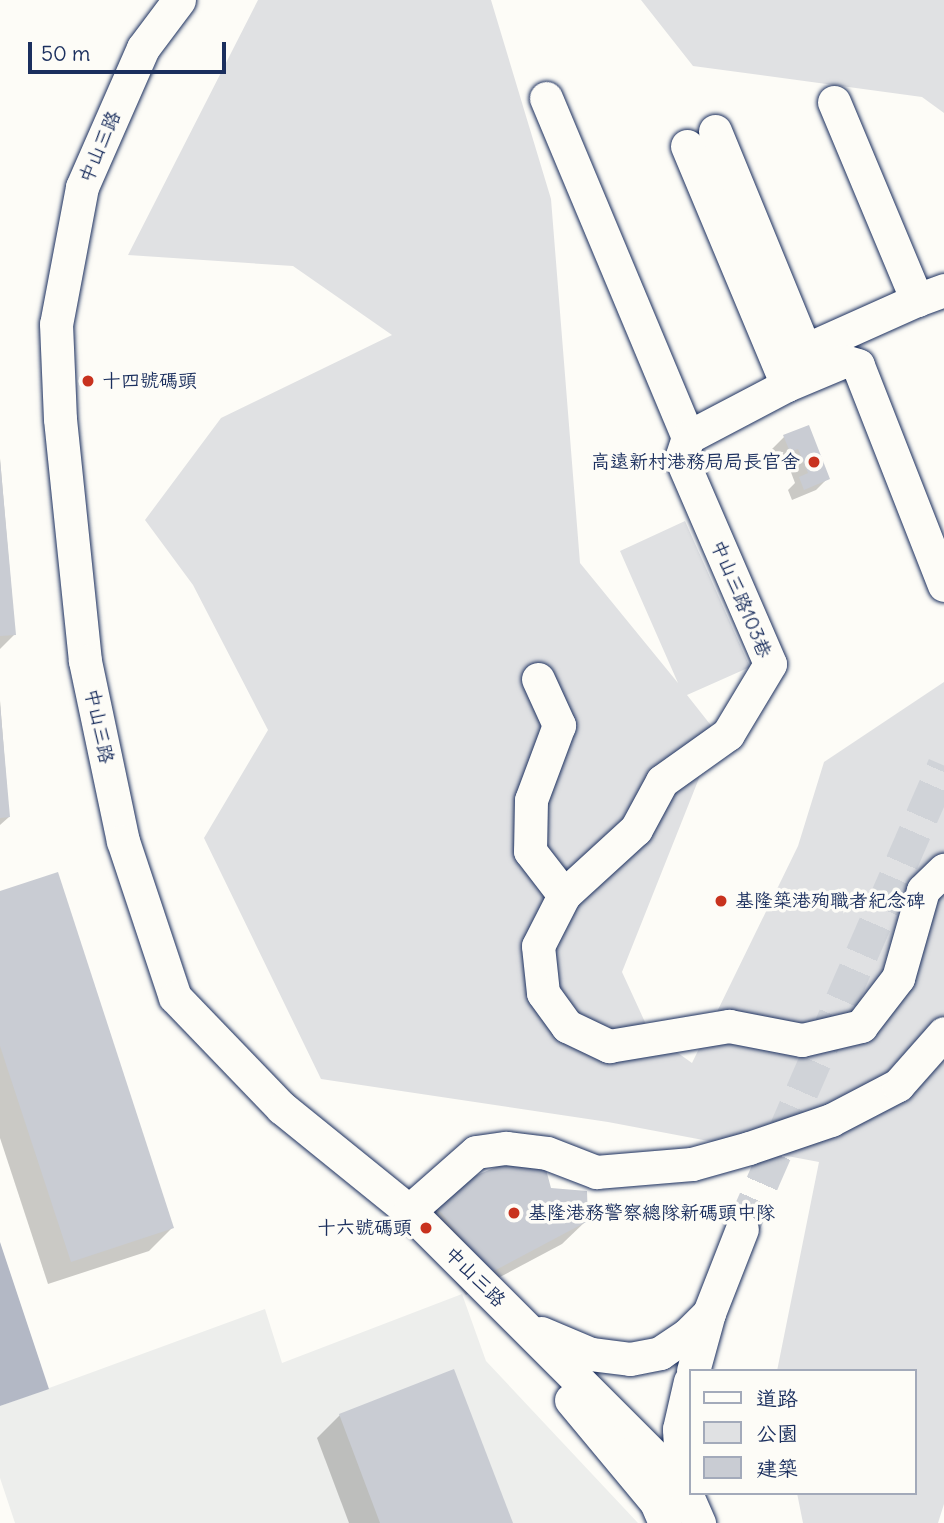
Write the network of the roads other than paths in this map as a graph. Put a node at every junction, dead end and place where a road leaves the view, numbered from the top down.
1 (179, 0) edge
2 (545, 98) dead end
3 (834, 102) dead end
4 (930, 295) edge
5 (787, 385) junction
6 (688, 437) junction
7 (944, 585) edge
8 (538, 679) dead end
9 (944, 870) edge
10 (564, 895) junction
11 (944, 1033) edge
12 (409, 1211) junction
13 (743, 1229) tunnel mouth
14 (709, 1313) junction
15 (520, 1322) junction
16 (694, 1369) edge
17 (688, 1390) edge
18 (682, 1484) junction
19 (665, 1523) edge
20 (699, 1523) edge

1 - 12 street, 中山三路
2 - 6 street, 中山三路103巷
3 - 4 street
4 - 5 street
5 - 6 street
5 - 7 street
6 - 10 street, 中山三路103巷
8 - 10 street
9 - 10 street, 中山三路103巷
11 - 12 street
12 - 15 street, 中山三路
13 - 14 street
14 - 15 street
14 - 16 street
15 - 18 street, 中山三路
15 - 19 street, 中山三路
17 - 18 street
18 - 20 street, 中山三路

